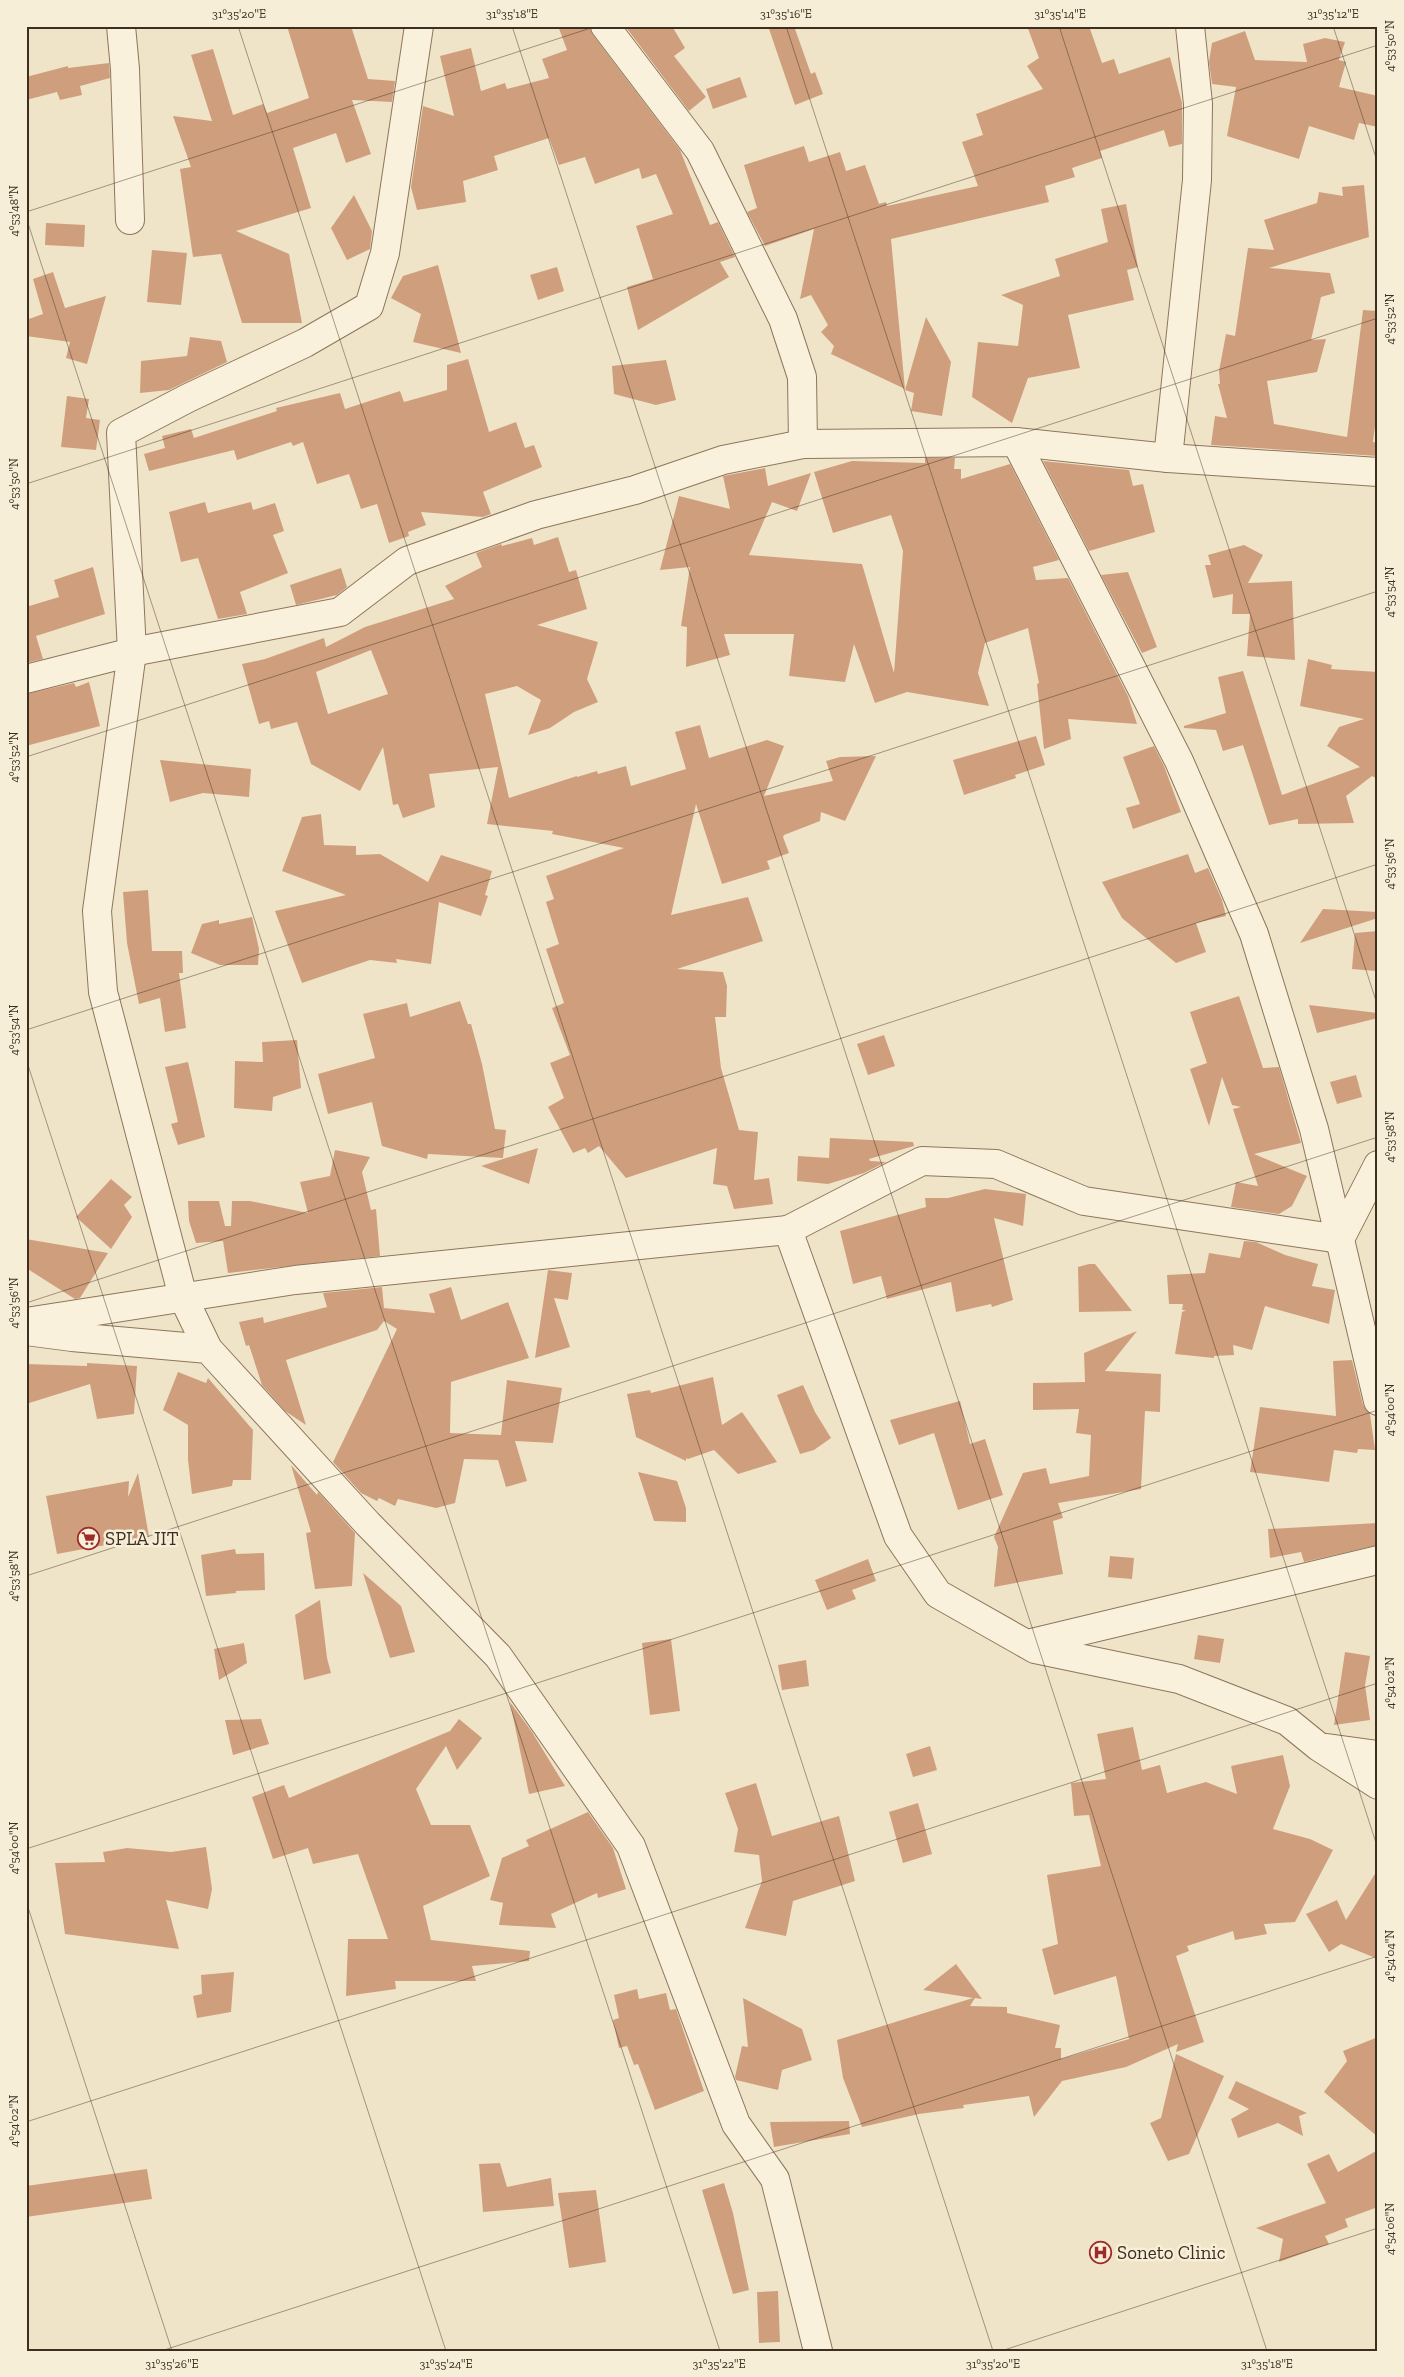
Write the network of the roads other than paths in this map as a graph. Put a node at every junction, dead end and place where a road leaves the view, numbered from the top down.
1 (121, 26) edge
2 (419, 26) edge
3 (605, 26) edge
4 (1190, 26) edge
5 (130, 220) dead end
6 (1016, 442) junction
7 (803, 444) junction
8 (1168, 458) junction
9 (1378, 472) edge
10 (132, 652) junction
11 (26, 679) edge
12 (1378, 1166) edge
13 (788, 1230) junction
14 (1340, 1239) junction
15 (183, 1296) junction
16 (26, 1322) edge
17 (26, 1331) edge
18 (208, 1349) junction
19 (1378, 1401) edge
20 (1378, 1560) edge
21 (1026, 1644) junction
22 (1318, 1747) junction
23 (1378, 1755) edge
24 (1378, 1785) edge
25 (818, 2351) edge

1 - 5 street
2 - 10 street
3 - 7 street
4 - 8 street
6 - 7 street
6 - 8 street
6 - 14 street
7 - 10 street
8 - 9 street
10 - 11 street
10 - 15 street
12 - 14 street
13 - 14 street
13 - 15 street
13 - 21 street
14 - 19 street
15 - 16 street
15 - 18 street
17 - 18 street
18 - 25 street
20 - 21 street
21 - 22 street
22 - 23 street
22 - 24 street

